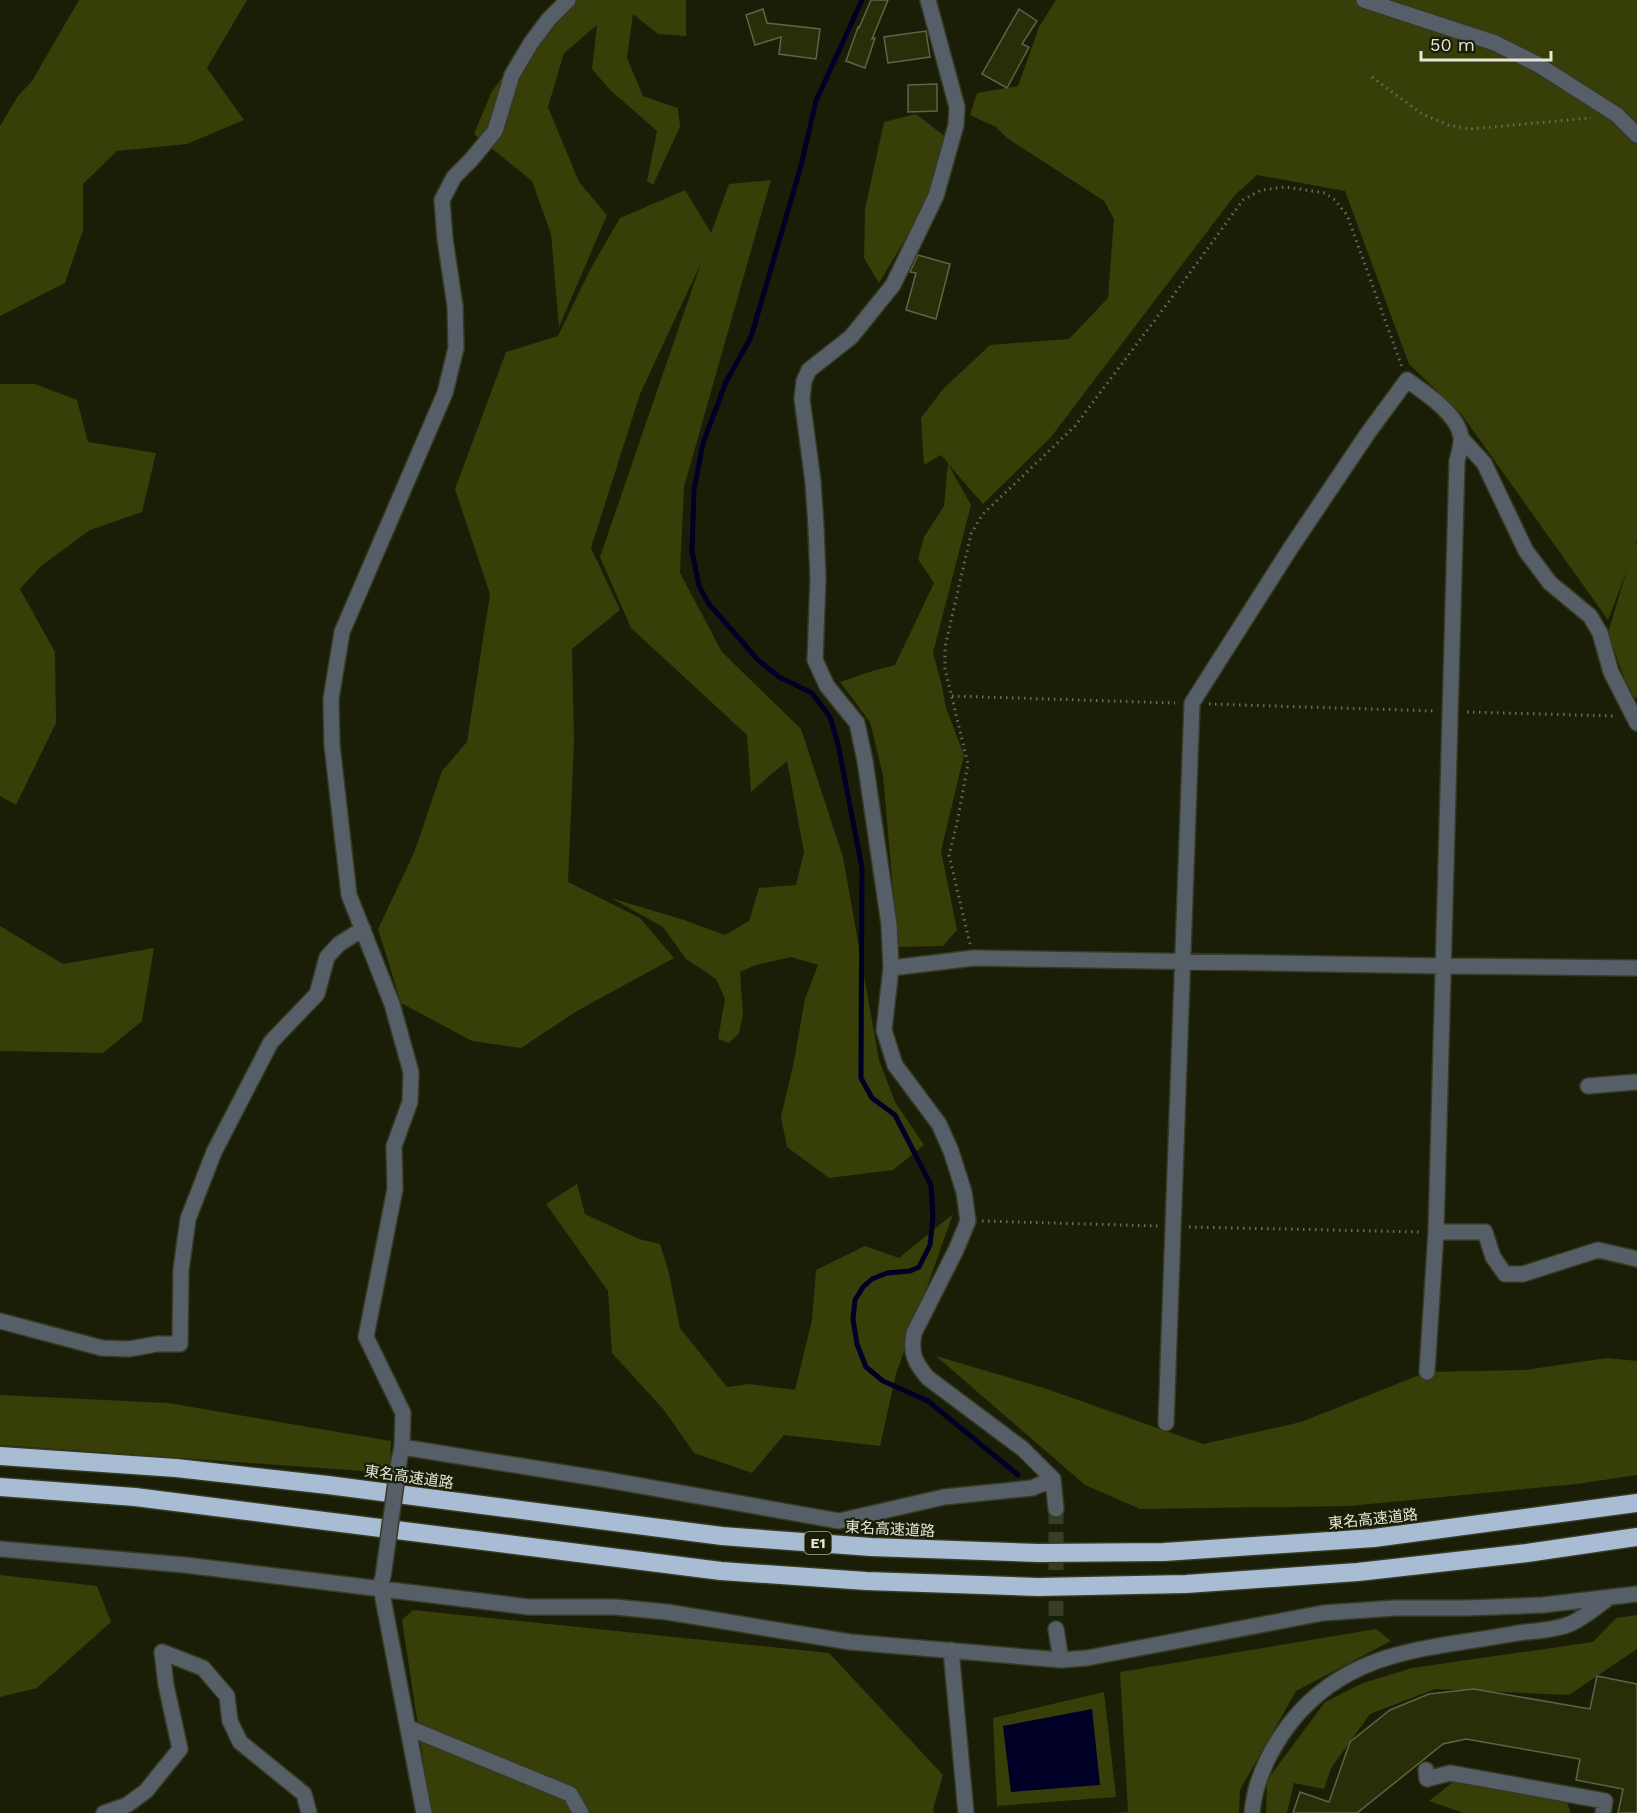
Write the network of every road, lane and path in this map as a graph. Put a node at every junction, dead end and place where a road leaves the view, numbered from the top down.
1 (568, 0) edge
2 (928, 0) edge
3 (1364, 0) edge
4 (1372, 77) dead end
5 (1617, 115) junction
6 (1637, 135) edge
7 (1407, 380) junction
8 (1462, 439) junction
9 (952, 696) junction
10 (1192, 703) junction
11 (1450, 712) junction
12 (1635, 720) edge
13 (363, 929) junction
14 (974, 958) junction
15 (1182, 962) junction
16 (1443, 966) junction
17 (891, 968) junction
18 (1637, 968) edge
19 (1637, 1082) edge
20 (1588, 1086) dead end
21 (968, 1221) junction
22 (1173, 1227) junction
23 (1436, 1232) junction
24 (1637, 1259) edge
25 (0, 1321) edge
26 (1427, 1372) dead end
27 (1166, 1423) dead end
28 (400, 1454) junction
29 (0, 1456) edge
30 (1053, 1479) junction
31 (0, 1487) edge
32 (1637, 1503) edge
33 (1056, 1509) tunnel mouth
34 (1637, 1537) edge
35 (0, 1549) edge
36 (382, 1582) junction
37 (1637, 1594) edge
38 (1607, 1599) junction
39 (1056, 1629) tunnel mouth
40 (951, 1650) junction
41 (1061, 1660) junction
42 (409, 1728) junction
43 (1426, 1770) dead end
44 (104, 1813) edge
45 (309, 1813) edge
46 (424, 1813) edge
47 (581, 1813) edge
48 (966, 1813) edge
49 (1252, 1813) edge
50 (1603, 1813) edge

1 - 13 street
2 - 17 street
3 - 5 street
4 - 5 path
5 - 6 street
7 - 8 street
7 - 9 path
7 - 10 street
8 - 11 street
8 - 12 street
9 - 10 path
9 - 14 path
10 - 11 path
10 - 15 street
11 - 12 path
11 - 16 street
13 - 25 street
13 - 28 street
14 - 15 street
14 - 17 street
15 - 16 street
15 - 22 street
16 - 18 street
16 - 23 street
17 - 21 street
19 - 20 street
21 - 22 path
21 - 30 street
22 - 23 path
22 - 27 street
23 - 24 street
23 - 26 street
28 - 30 street
28 - 36 street, bridge
29 - 32 highway, 東名高速道路 / E1
30 - 33 street
31 - 34 highway, E1
35 - 36 street
36 - 40 street
36 - 42 street
37 - 38 street
38 - 41 street
38 - 49 street
39 - 41 street
40 - 41 street
40 - 48 street
42 - 46 street
42 - 47 street
43 - 50 street
44 - 45 street

